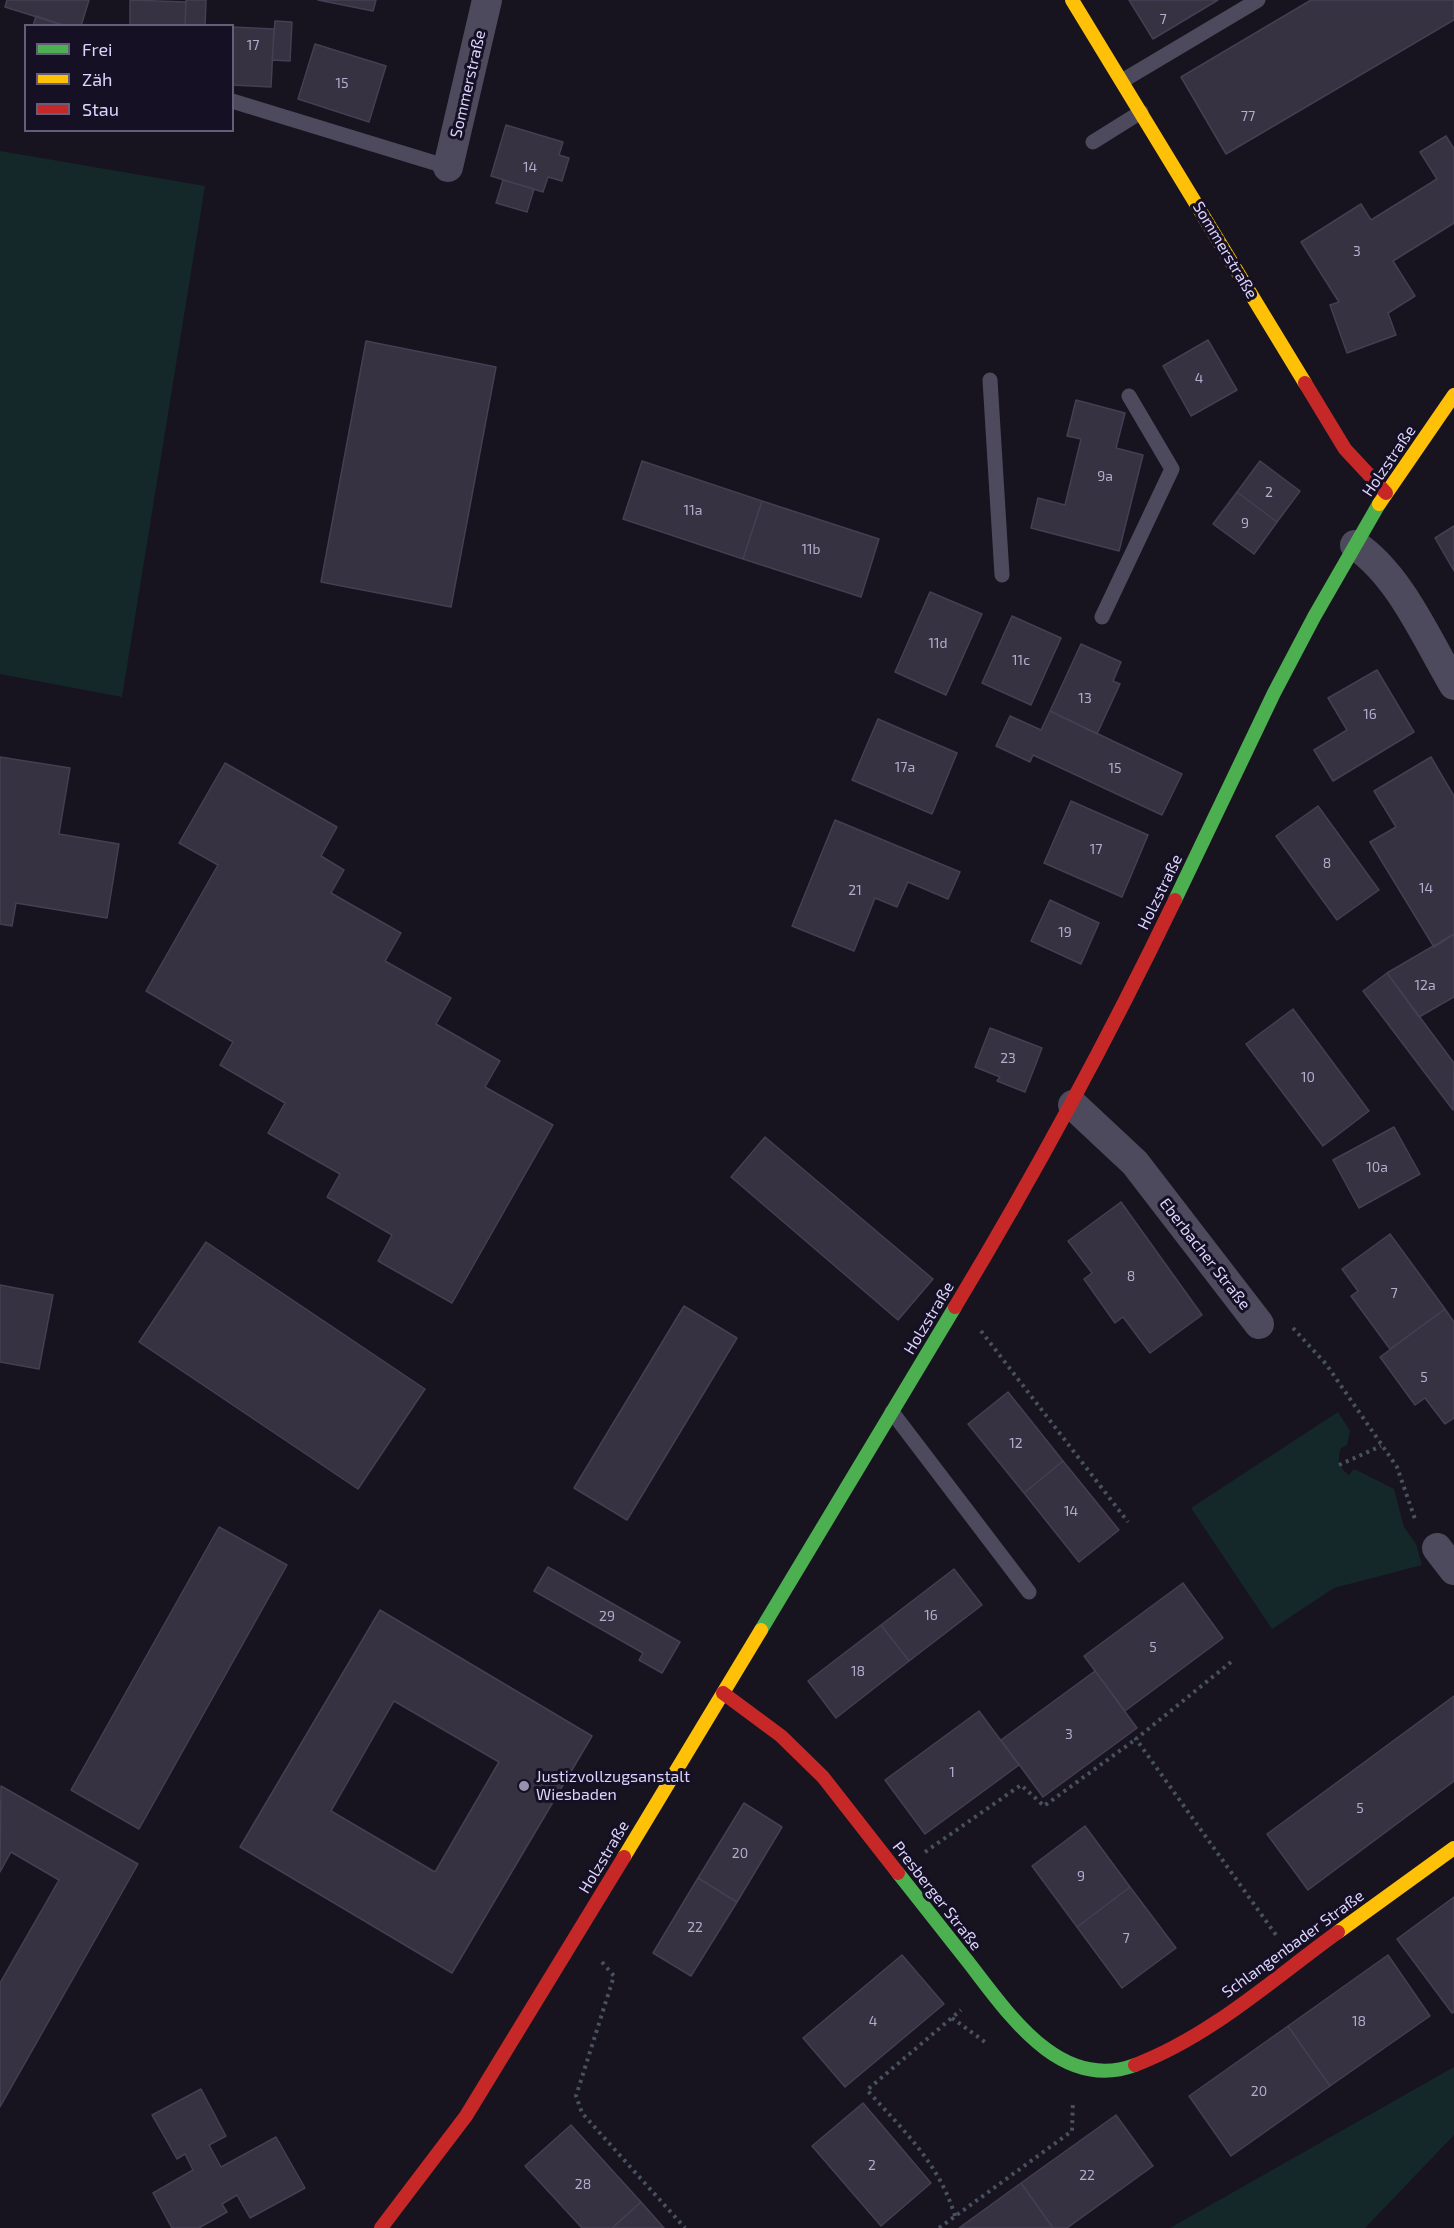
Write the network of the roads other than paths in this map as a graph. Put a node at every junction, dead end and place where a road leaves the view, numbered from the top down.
1 (487, 0) edge
2 (1072, 0) edge
3 (1258, 0) edge
4 (1122, 81) junction
5 (234, 101) edge
6 (1141, 112) junction
7 (1093, 142) dead end
8 (448, 167) joint
9 (990, 380) dead end
10 (1454, 395) edge
11 (1129, 396) dead end
12 (1386, 493) junction
13 (1355, 545) junction
14 (1002, 575) dead end
15 (1102, 617) dead end
16 (1454, 685) edge
17 (1073, 1105) junction
18 (1259, 1324) road end
19 (892, 1412) junction
20 (1029, 1592) dead end
21 (723, 1693) junction
22 (1454, 1848) edge
23 (1147, 2061) joint
24 (381, 2228) edge

1 - 8 street, Sommerstraße
2 - 4 street, Sommerstraße
3 - 4 lane
4 - 6 street, Sommerstraße
5 - 8 lane
6 - 7 lane
6 - 12 street, Sommerstraße
9 - 14 lane
10 - 12 street, Holzstraße
11 - 15 lane
12 - 13 street, Holzstraße
13 - 16 street
13 - 17 street, Holzstraße
17 - 18 street, Eberbacher Straße
17 - 19 street, Holzstraße
19 - 20 lane
19 - 21 street, Holzstraße
21 - 23 street, Presberger Straße
21 - 24 street, Holzstraße
22 - 23 street, Schlangenbader Straße

